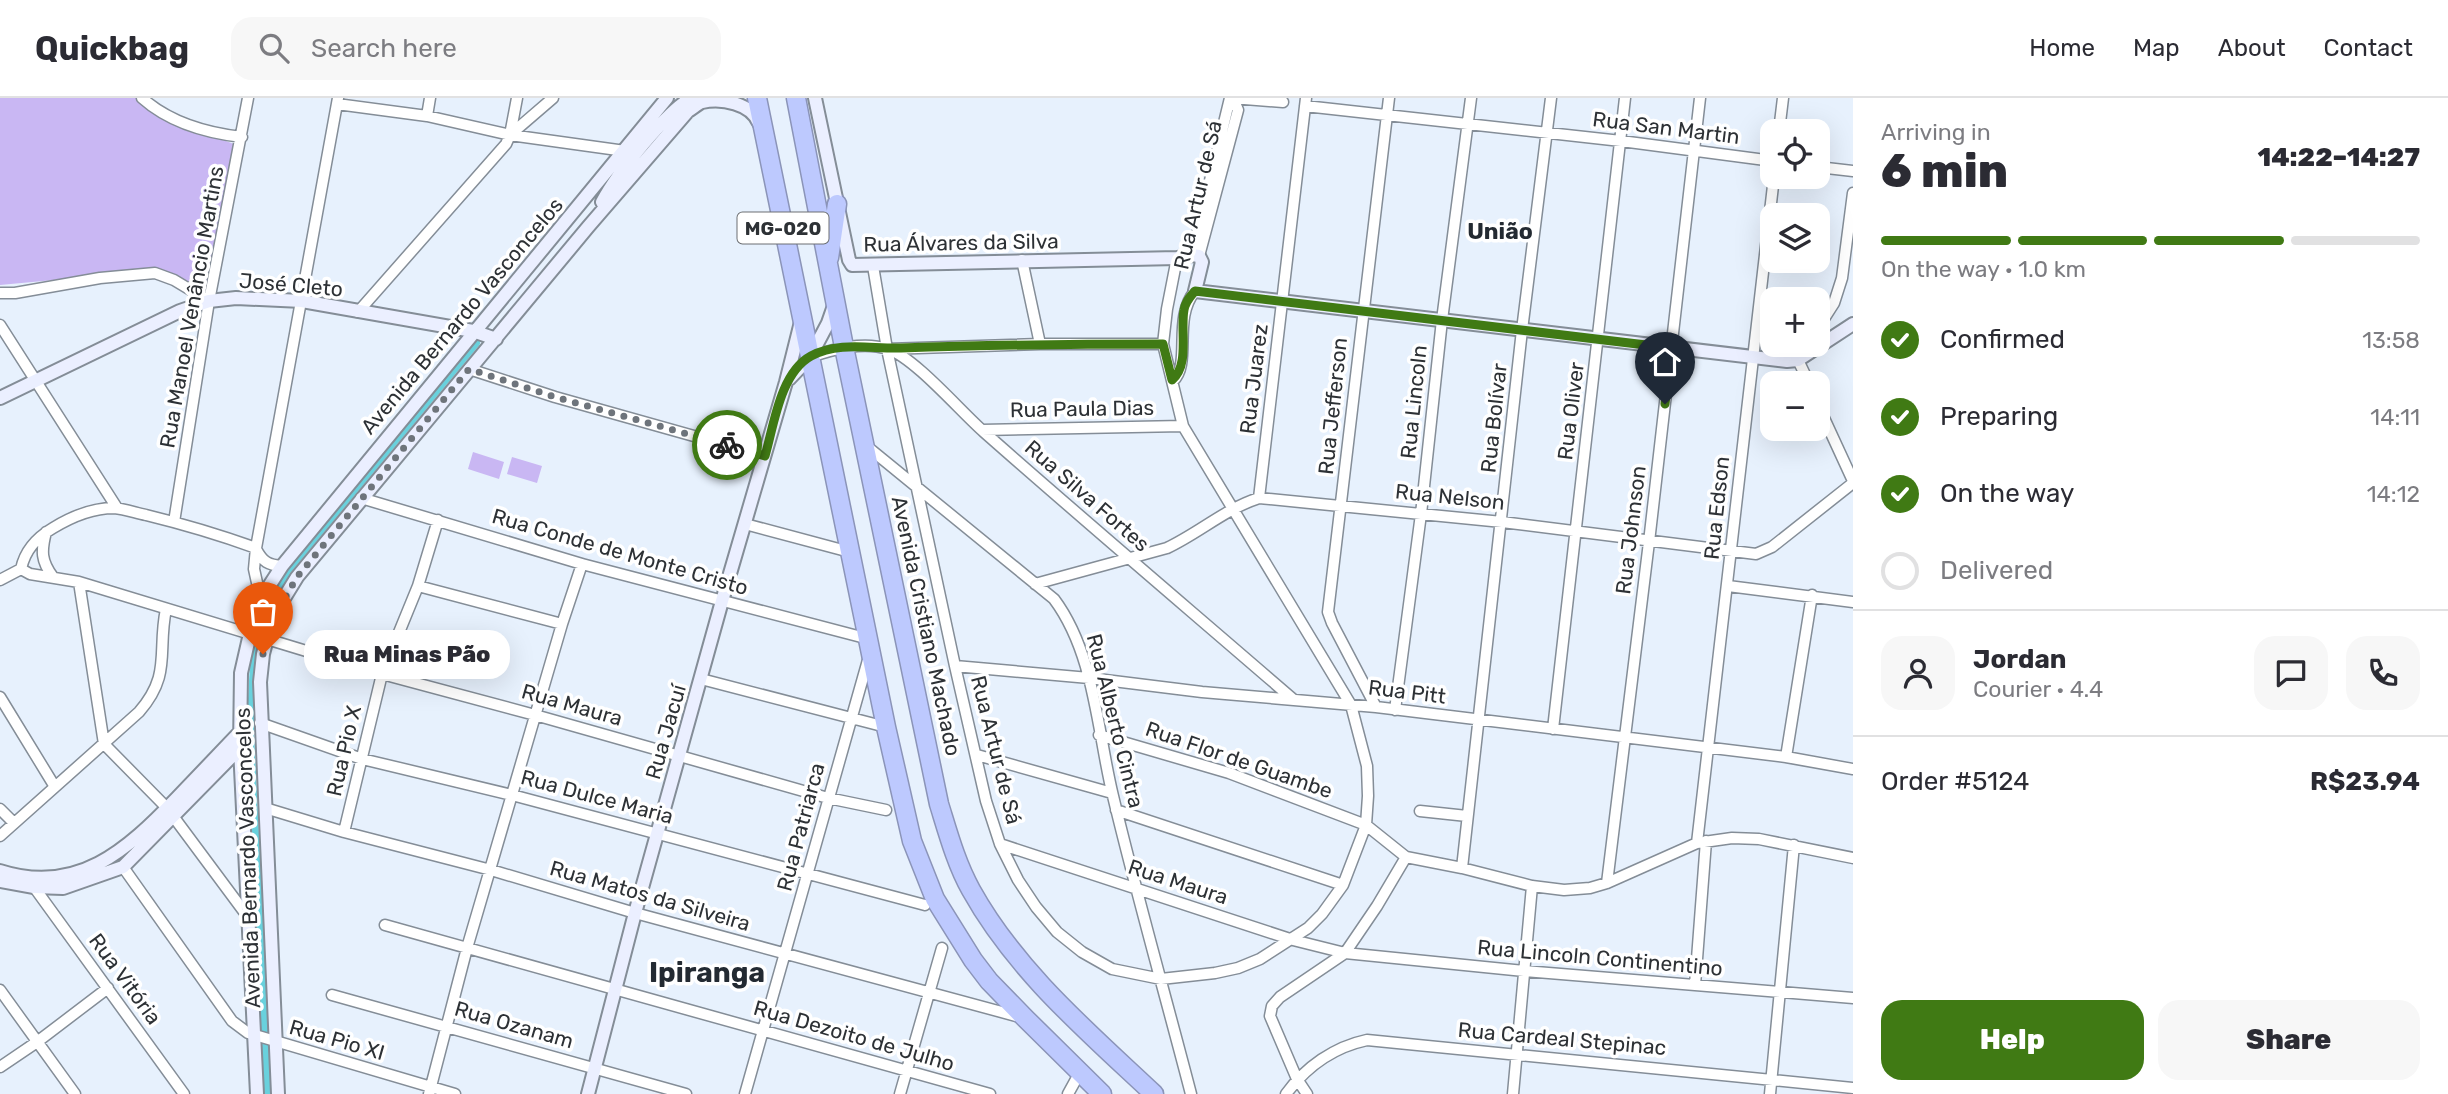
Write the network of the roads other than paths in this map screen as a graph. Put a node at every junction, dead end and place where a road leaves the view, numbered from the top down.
1 (142, 98) edge
2 (248, 98) edge
3 (430, 98) edge
4 (517, 98) edge
5 (552, 98) edge
6 (667, 98) edge
7 (691, 98) edge
8 (757, 98) edge
9 (796, 98) edge
10 (815, 98) edge
11 (1232, 98) edge
12 (1389, 98) edge
13 (1471, 98) edge
14 (1551, 98) edge
15 (1625, 98) edge
16 (1700, 98) edge
17 (1783, 98) edge
18 (337, 101) edge
19 (1283, 102) dead end
20 (1305, 102) edge
21 (1387, 114) junction
22 (427, 116) junction
23 (1780, 119) edge
24 (1467, 123) junction
25 (1547, 132) junction
26 (510, 135) junction
27 (764, 135) junction
28 (242, 137) junction
29 (1621, 141) junction
30 (1694, 150) junction
31 (631, 153) junction
32 (1760, 159) edge
33 (1830, 168) edge
34 (1853, 171) edge
35 (1773, 189) edge
36 (1853, 193) edge
37 (837, 204) junction
38 (588, 227) junction
39 (536, 256) junction
40 (1196, 256) junction
41 (1177, 258) junction
42 (1021, 260) junction
43 (827, 264) junction
44 (873, 266) junction
45 (553, 270) junction
46 (1195, 291) junction
47 (0, 293) edge
48 (209, 301) junction
49 (302, 302) junction
50 (835, 302) junction
51 (1283, 303) junction
52 (1830, 309) edge
53 (1362, 311) junction
54 (358, 312) junction
55 (802, 320) junction
56 (1442, 320) junction
57 (1853, 324) edge
58 (0, 325) edge
59 (1522, 330) junction
60 (473, 331) junction
61 (496, 339) junction
62 (1599, 339) junction
63 (1040, 344) junction
64 (1163, 344) junction
65 (844, 347) junction
66 (1671, 348) junction
67 (887, 349) junction
68 (810, 357) junction
69 (1753, 357) junction
70 (1800, 357) edge
71 (1798, 360) junction
72 (469, 369) junction
73 (1803, 371) edge
74 (1172, 380) junction
75 (36, 382) junction
76 (786, 382) junction
77 (0, 398) edge
78 (1183, 426) junction
79 (982, 430) junction
80 (1830, 431) edge
81 (864, 443) junction
82 (765, 456) junction
83 (1853, 482) edge
84 (916, 487) junction
85 (362, 498) junction
86 (1259, 498) junction
87 (1341, 504) junction
88 (117, 508) junction
89 (1231, 508) junction
90 (1421, 514) junction
91 (438, 520) junction
92 (174, 522) junction
93 (1502, 522) junction
94 (745, 524) junction
95 (1575, 531) junction
96 (47, 532) junction
97 (1649, 542) junction
98 (256, 548) junction
99 (850, 552) junction
100 (1731, 553) junction
101 (1130, 559) junction
102 (582, 564) junction
103 (282, 566) junction
104 (21, 569) junction
105 (53, 577) junction
106 (0, 580) edge
107 (79, 582) junction
108 (1035, 584) junction
109 (418, 586) junction
110 (1728, 586) junction
111 (1812, 595) junction
112 (261, 601) junction
113 (722, 601) junction
114 (1853, 601) edge
115 (166, 609) junction
116 (562, 624) junction
117 (249, 632) junction
118 (267, 638) junction
119 (870, 645) junction
120 (955, 666) junction
121 (382, 674) junction
122 (1088, 678) junction
123 (701, 679) junction
124 (0, 697) edge
125 (1294, 701) junction
126 (1351, 705) junction
127 (1376, 707) junction
128 (1395, 710) junction
129 (536, 715) junction
130 (852, 718) junction
131 (1478, 720) junction
132 (260, 723) junction
133 (886, 727) junction
134 (1553, 729) junction
135 (240, 732) junction
136 (1099, 734) junction
137 (1626, 739) junction
138 (104, 744) junction
139 (240, 748) junction
140 (1709, 748) junction
141 (977, 755) junction
142 (679, 756) junction
143 (1786, 757) junction
144 (362, 759) junction
145 (1853, 769) edge
146 (55, 787) junction
147 (1112, 793) junction
148 (512, 795) junction
149 (828, 798) junction
150 (265, 808) junction
151 (0, 809) edge
152 (886, 810) dead end
153 (1116, 810) junction
154 (1420, 811) dead end
155 (170, 813) junction
156 (1467, 816) junction
157 (15, 823) junction
158 (1366, 825) junction
159 (344, 832) junction
160 (657, 833) junction
161 (0, 836) edge
162 (1701, 842) junction
163 (1000, 844) junction
164 (1794, 845) junction
165 (126, 848) junction
166 (1406, 857) junction
167 (1853, 858) edge
168 (123, 867) junction
169 (1462, 868) junction
170 (491, 870) junction
171 (808, 875) junction
172 (0, 879) edge
173 (1607, 883) junction
174 (1343, 885) junction
175 (1532, 886) junction
176 (34, 887) junction
177 (1137, 888) junction
178 (925, 905) dead end
179 (635, 913) junction
180 (248, 917) junction
181 (385, 925) dead end
182 (1293, 940) junction
183 (467, 948) junction
184 (942, 948) dead end
185 (785, 953) junction
186 (1345, 953) junction
187 (1524, 971) junction
188 (1161, 979) junction
189 (1695, 985) junction
190 (107, 988) junction
191 (0, 990) edge
192 (616, 990) junction
193 (1779, 992) junction
194 (930, 993) junction
195 (332, 995) dead end
196 (1853, 998) edge
197 (1026, 1019) junction
198 (447, 1025) junction
199 (761, 1031) junction
200 (254, 1035) junction
201 (37, 1042) junction
202 (275, 1042) junction
203 (1517, 1054) junction
204 (0, 1067) edge
205 (596, 1069) junction
206 (907, 1071) junction
207 (1079, 1074) junction
208 (1297, 1079) junction
209 (1771, 1079) junction
210 (1853, 1088) edge
211 (430, 1090) edge
212 (75, 1094) edge
213 (184, 1094) edge
214 (257, 1094) edge
215 (278, 1094) edge
216 (455, 1094) edge
217 (588, 1094) edge
218 (686, 1094) edge
219 (745, 1094) edge
220 (900, 1094) edge
221 (990, 1094) edge
222 (1068, 1094) edge
223 (1102, 1094) edge
224 (1154, 1094) edge
225 (1191, 1094) edge
226 (1286, 1094) edge
227 (1307, 1094) edge
228 (1513, 1094) edge
229 (1770, 1094) edge

1 - 28 street
2 - 28 street, Rua Manoel Venâncio Martins
3 - 22 street
4 - 26 street
5 - 26 street
6 - 31 main road, Avenida Bernardo Vasconcelos
7 - 31 main road
8 - 27 highway, MG-020
9 - 43 highway, Avenida Cristiano Machado / MG-020
10 - 37 main road, Rua Álvares da Silva
11 - 19 street
11 - 40 street, Rua Artur de Sá
12 - 21 street, Rua Jefferson
13 - 24 street, Rua Lincoln
14 - 25 street, Rua Bolívar
15 - 29 street, Rua Oliver
16 - 30 street, Rua Johnson
17 - 23 street
18 - 22 street
18 - 49 street
20 - 21 street, Rua San Martin
20 - 51 street, Rua Juarez
21 - 24 street, Rua San Martin
21 - 53 street, Rua Jefferson
22 - 26 street
24 - 25 street, Rua San Martin
24 - 56 street, Rua Lincoln
25 - 29 street, Rua San Martin
25 - 59 street, Rua Bolívar
26 - 31 street
26 - 54 street
27 - 38 main road, Avenida Bernardo Vasconcelos
27 - 55 highway, MG-020
28 - 48 street, Rua Manoel Venâncio Martins
29 - 30 street, Rua San Martin
29 - 62 street, Rua Oliver
30 - 32 street, Rua San Martin
30 - 66 street, Rua Johnson
31 - 38 main road
31 - 39 main road, Avenida Bernardo Vasconcelos
33 - 34 street
35 - 69 street, Rua Edson
36 - 52 street
37 - 43 highway
37 - 44 main road, Rua Álvares da Silva
38 - 45 main road, Avenida Bernardo Vasconcelos
39 - 45 main road
39 - 60 main road, Avenida Bernardo Vasconcelos
40 - 41 main road, Rua Álvares da Silva
40 - 46 main road, Rua Artur de Sá
41 - 42 main road, Rua Álvares da Silva
41 - 64 street, Rua Artur de Sá
42 - 44 main road, Rua Álvares da Silva
42 - 63 street
43 - 50 highway, Avenida Cristiano Machado / MG-020
44 - 67 street, Rua Artur de Sá
45 - 61 main road, Avenida Bernardo Vasconcelos
46 - 51 main road
46 - 74 street, Rua Artur de Sá
47 - 48 street
48 - 49 main road, José Cleto
48 - 75 main road, José Cleto
48 - 92 street, Rua Manoel Venâncio Martins
49 - 54 main road, José Cleto
49 - 98 street
50 - 65 highway, Avenida Cristiano Machado
50 - 68 main road, Rua Jacuí / MG-020
51 - 53 main road
51 - 86 street, Rua Juarez
53 - 56 main road
53 - 87 street, Rua Jefferson
54 - 60 main road, José Cleto
55 - 68 highway
55 - 76 main road, Rua Jacuí / MG-020
56 - 59 main road
56 - 90 street, Rua Lincoln
57 - 71 main road
58 - 75 street
59 - 62 main road
59 - 93 street, Rua Bolívar
60 - 61 main road, José Cleto
60 - 103 main road, Avenida Bernardo Vasconcelos
61 - 72 main road, Avenida Bernardo Vasconcelos
62 - 66 main road
62 - 95 street, Rua Oliver
63 - 64 street
63 - 67 street
64 - 74 street, Rua Artur de Sá
65 - 67 street
65 - 68 street, Rua Jacuí
65 - 81 highway, Avenida Cristiano Machado
66 - 69 main road
66 - 97 street, Rua Johnson
67 - 79 street, Rua Silva Fortes
67 - 84 street, Rua Artur de Sá
68 - 76 main road, Rua Jacuí / MG-020
68 - 99 highway
69 - 71 main road
69 - 100 street, Rua Edson
70 - 71 street
71 - 73 street
72 - 82 street
72 - 85 main road, Avenida Bernardo Vasconcelos
74 - 78 street, Rua Artur de Sá
75 - 77 main road, José Cleto
75 - 88 street
76 - 82 main road, Rua Jacuí / MG-020
78 - 79 street, Rua Paula Dias
78 - 89 street, Rua Artur de Sá
79 - 101 street, Rua Silva Fortes
80 - 83 street
81 - 84 street, Rua Alberto Cintra
81 - 224 highway, Avenida Cristiano Machado
82 - 94 main road, Rua Jacuí / MG-020
83 - 100 street, Rua Nelson
84 - 108 street, Rua Alberto Cintra
84 - 120 street, Rua Artur de Sá
85 - 91 street, Rua Conde de Monte Cristo
85 - 118 main road, Avenida Bernardo Vasconcelos
86 - 87 street, Rua Nelson
86 - 89 street, Rua Nelson
87 - 90 street, Rua Nelson
87 - 127 street, Rua Jefferson
88 - 92 street
88 - 96 street
89 - 101 street, Rua Nelson
89 - 126 street, Rua Artur de Sá
90 - 93 street, Rua Nelson
90 - 128 street, Rua Lincoln
91 - 102 street, Rua Conde de Monte Cristo
91 - 109 street, Rua Pio X
92 - 98 street
93 - 95 street, Rua Nelson
93 - 131 street, Rua Bolívar
94 - 99 street
94 - 113 main road, Rua Jacuí / MG-020
95 - 97 street, Rua Nelson
95 - 134 street, Rua Oliver
96 - 104 street
96 - 105 street
97 - 100 street, Rua Nelson
97 - 137 street, Rua Johnson
98 - 103 street
98 - 112 street
99 - 119 highway
100 - 110 street, Rua Edson
101 - 108 street, Rua Nelson
101 - 125 street, Rua Silva Fortes
102 - 113 street, Rua Conde de Monte Cristo
102 - 116 street
103 - 112 main road, Avenida Bernardo Vasconcelos
104 - 105 street, Rua Maura
104 - 106 street
105 - 107 street, Rua Maura
107 - 115 street, Rua Maura
107 - 138 street
108 - 122 street, Rua Alberto Cintra
109 - 116 street
109 - 121 street, Rua Pio X
110 - 111 street
110 - 140 street, Rua Edson
111 - 114 street
111 - 143 street
112 - 117 main road, Avenida Bernardo Vasconcelos
113 - 119 street, Rua Conde de Monte Cristo
113 - 123 main road, Rua Jacuí / MG-020
115 - 117 street, Rua Maura
115 - 138 street
116 - 129 street
117 - 118 street, Rua Maura
117 - 135 main road, Avenida Bernardo Vasconcelos
118 - 121 street, Rua Maura
118 - 132 main road, Avenida Bernardo Vasconcelos
119 - 130 street, Rua Patriarca
119 - 133 highway
120 - 122 street, Rua Pitt
120 - 141 street, Rua Artur de Sá
121 - 129 street, Rua Maura
121 - 144 street, Rua Pio X
122 - 125 street, Rua Pitt
122 - 136 street, Rua Alberto Cintra
123 - 130 street
123 - 142 main road, Rua Jacuí / MG-020
124 - 146 street
125 - 126 street, Rua Pitt
126 - 127 street, Rua Pitt
126 - 158 street, Rua Artur de Sá
127 - 128 street, Rua Pitt
128 - 131 street, Rua Pitt
129 - 142 street, Rua Maura
129 - 148 street
130 - 133 street
130 - 149 street, Rua Patriarca
131 - 134 street, Rua Pitt
131 - 156 street, Rua Bolívar
132 - 144 street, Rua Dulce Maria
132 - 150 main road, Avenida Bernardo Vasconcelos
133 - 197 highway
134 - 137 street, Rua Pitt
135 - 139 main road, Avenida Bernardo Vasconcelos
135 - 155 main road
136 - 147 street, Rua Alberto Cintra
136 - 158 street, Rua Flor de Guambe
137 - 140 street, Rua Pitt
137 - 173 street, Rua Johnson
138 - 146 street
138 - 155 street
139 - 155 main road
139 - 180 main road, Avenida Bernardo Vasconcelos
140 - 143 street, Rua Pitt
140 - 162 street, Rua Edson
141 - 147 street
141 - 163 street, Rua Artur de Sá
142 - 149 street, Rua Maura
142 - 160 main road, Rua Jacuí / MG-020
143 - 145 street, Rua Pitt
144 - 148 street, Rua Dulce Maria
144 - 159 street, Rua Pio X
146 - 157 street
147 - 153 street, Rua Alberto Cintra
148 - 160 street, Rua Dulce Maria
148 - 170 street
149 - 152 street, Rua Maura
149 - 171 street, Rua Patriarca
150 - 159 street, Rua Matos da Silveira
150 - 202 main road, Avenida Bernardo Vasconcelos
151 - 157 street
153 - 174 street
153 - 177 street, Rua Alberto Cintra
154 - 156 street
155 - 165 main road
155 - 168 main road
155 - 180 street
156 - 169 street, Rua Bolívar
157 - 161 street
158 - 166 street, Rua Flor de Guambe
158 - 174 street, Rua Artur de Sá
159 - 170 street, Rua Matos da Silveira
160 - 171 street, Rua Dulce Maria
160 - 179 main road, Rua Jacuí / MG-020
162 - 164 street
162 - 173 street
162 - 189 street, Rua Edson
163 - 177 street, Rua Maura
163 - 188 street, Rua Artur de Sá
164 - 167 street
164 - 193 street
165 - 168 main road
165 - 172 main road
166 - 169 street
166 - 186 street
168 - 176 main road
168 - 200 street, Rua Pio XI
169 - 175 street
170 - 179 street, Rua Matos da Silveira
170 - 183 street
171 - 178 street, Rua Dulce Maria
171 - 185 street, Rua Patriarca
172 - 176 main road
173 - 175 street
174 - 182 street, Rua Artur de Sá
175 - 187 street
176 - 190 street, Rua Vitória
177 - 182 street, Rua Maura
177 - 188 street, Rua Alberto Cintra
179 - 185 street, Rua Matos da Silveira
179 - 192 main road, Rua Jacuí / MG-020
180 - 200 main road, Avenida Bernardo Vasconcelos
181 - 183 street, Rua Dezoito de Julho
182 - 186 street, Rua Maura
182 - 188 street, Rua Artur de Sá
183 - 192 street, Rua Dezoito de Julho
183 - 198 street
184 - 194 street
185 - 194 street, Rua Matos da Silveira
185 - 199 street, Rua Patriarca
186 - 187 street, Rua Lincoln Continentino
186 - 208 street
187 - 189 street, Rua Lincoln Continentino
187 - 203 street
188 - 225 street, Rua Alberto Cintra
189 - 193 street, Rua Lincoln Continentino
190 - 201 street
190 - 213 street, Rua Vitória
191 - 201 street
192 - 199 street, Rua Dezoito de Julho
192 - 205 main road, Rua Jacuí / MG-020
193 - 196 street, Rua Lincoln Continentino
193 - 209 street
194 - 197 street, Rua Matos da Silveira
194 - 206 street
195 - 198 street, Rua Ozanam
197 - 207 highway
198 - 205 street, Rua Ozanam
198 - 211 street
199 - 206 street, Rua Dezoito de Julho
199 - 219 street, Rua Patriarca
200 - 202 street, Rua Pio XI
200 - 214 main road, Avenida Bernardo Vasconcelos
201 - 204 street
201 - 212 street
202 - 211 street, Rua Pio XI
202 - 215 main road, Avenida Bernardo Vasconcelos
203 - 208 street, Rua Cardeal Stepinac
203 - 209 street, Rua Cardeal Stepinac
203 - 228 street
205 - 217 main road, Rua Jacuí / MG-020
205 - 218 street, Rua Ozanam
206 - 220 street
206 - 221 street, Rua Dezoito de Julho
207 - 222 street
207 - 223 highway
208 - 226 street, Rua Cardeal Stepinac
208 - 227 street
209 - 210 street, Rua Cardeal Stepinac
209 - 229 street
211 - 216 street, Rua Pio XI

